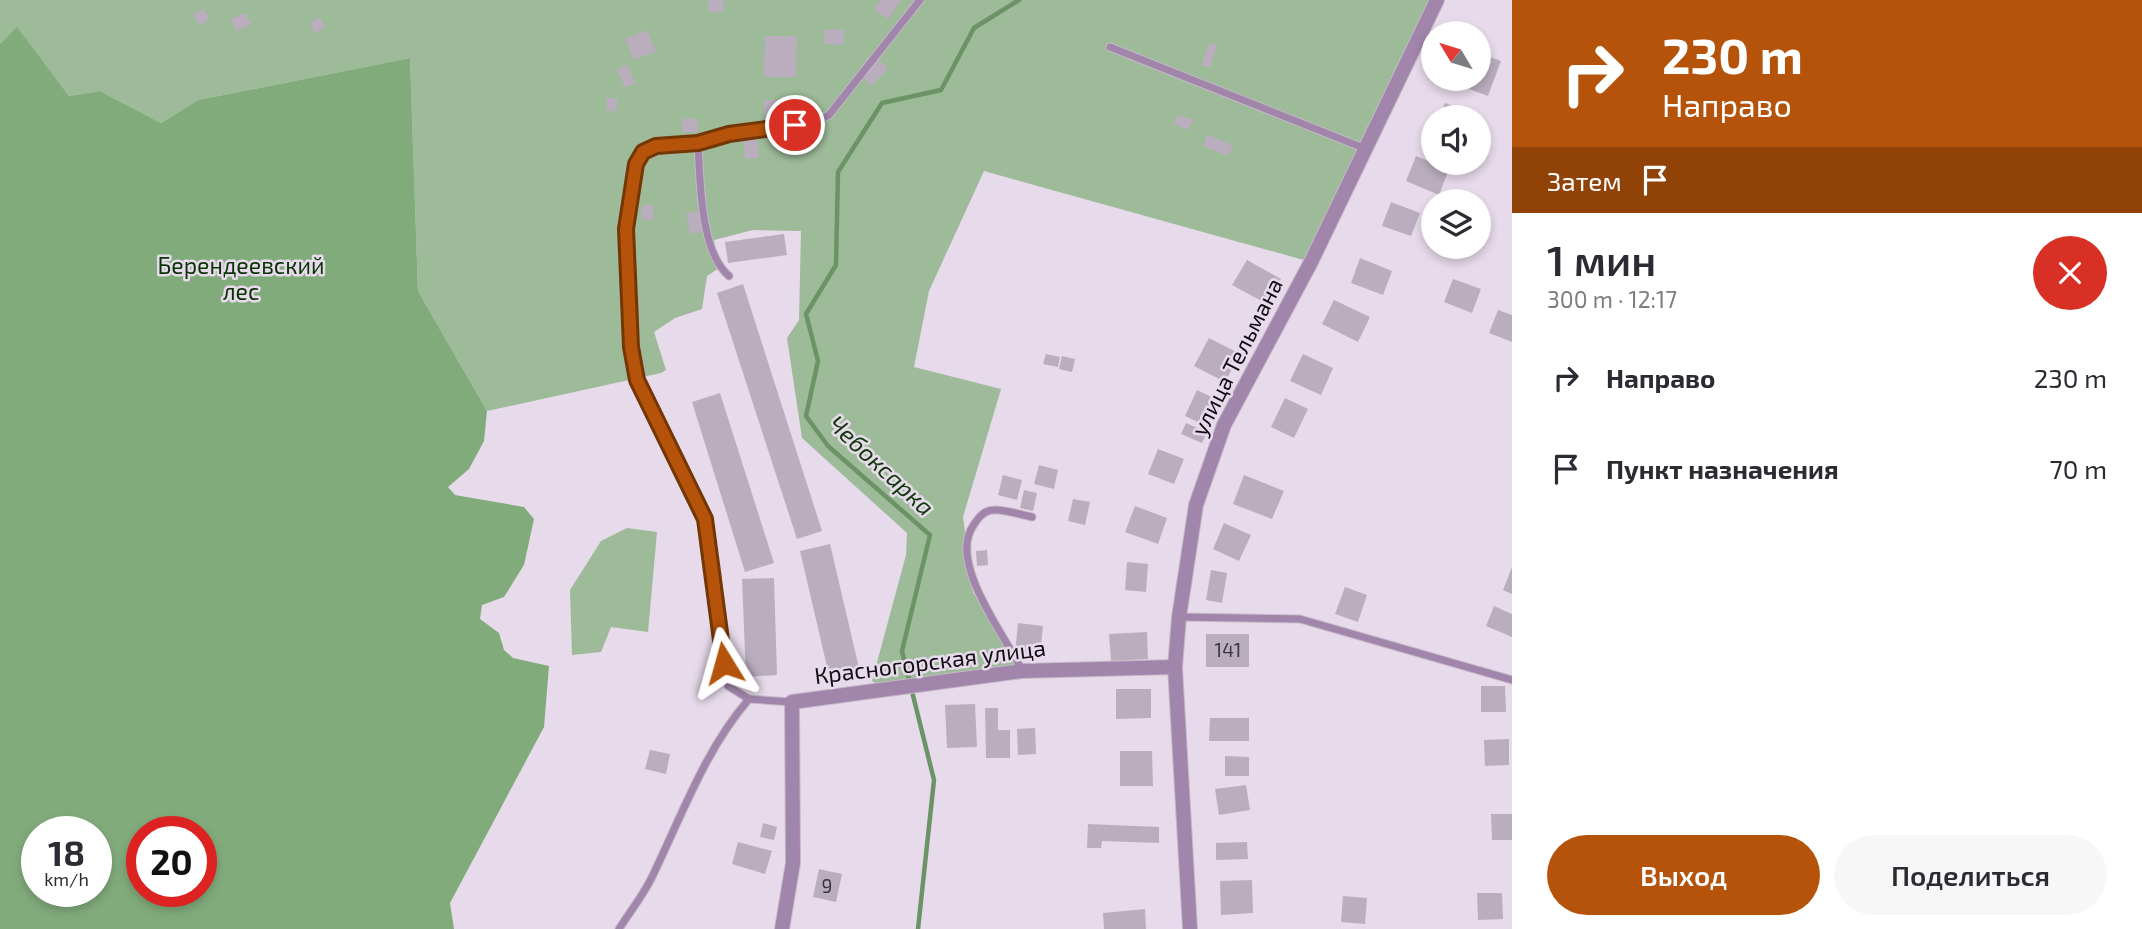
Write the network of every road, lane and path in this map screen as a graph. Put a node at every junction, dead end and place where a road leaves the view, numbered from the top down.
1 (920, 0) edge
2 (1437, 0) edge
3 (1110, 47) dead end
4 (698, 143) junction
5 (1366, 149) junction
6 (729, 276) dead end
7 (1032, 517) dead end
8 (1179, 617) junction
9 (1175, 667) junction
10 (1022, 671) junction
11 (1512, 680) edge
12 (749, 699) junction
13 (792, 702) junction
14 (618, 929) edge
15 (782, 929) edge
16 (1190, 929) edge

1 - 4 lane
2 - 5 street, улица Тельмана
3 - 5 lane
4 - 6 lane
4 - 12 lane
5 - 8 street, улица Тельмана
7 - 10 lane
8 - 9 street, улица Тельмана
8 - 11 lane
9 - 10 street, Красногорская улица
9 - 16 street, улица Тельмана
10 - 13 street, Красногорская улица
12 - 13 lane
12 - 14 lane
13 - 15 street, Красногорская улица

